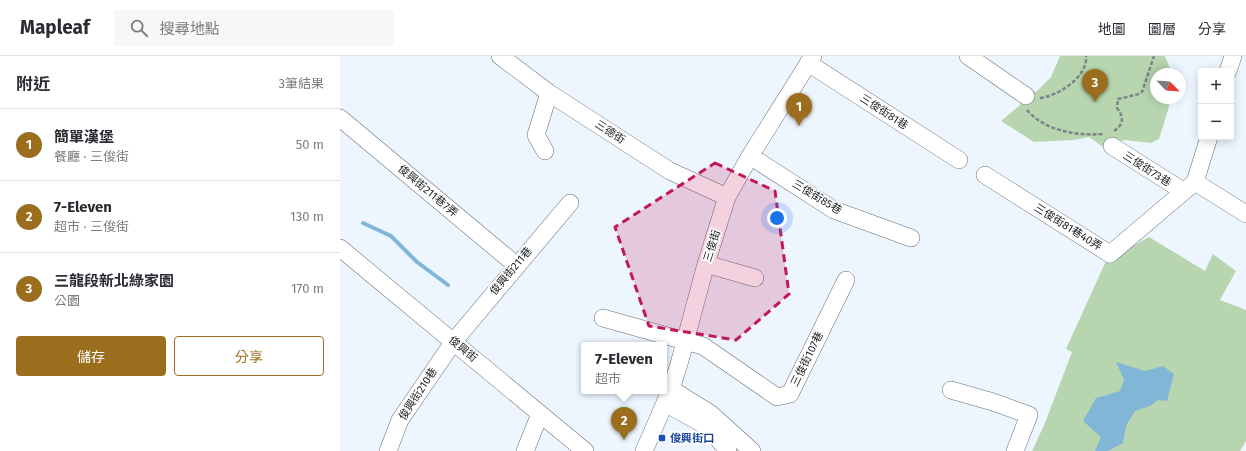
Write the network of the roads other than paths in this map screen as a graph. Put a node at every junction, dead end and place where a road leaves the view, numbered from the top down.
1 (500, 56) edge
2 (968, 56) edge
3 (1233, 56) edge
4 (810, 60) edge
5 (1229, 68) edge
6 (549, 93) junction
7 (1029, 100) road end
8 (340, 118) edge
9 (1111, 137) road end
10 (1208, 140) edge
11 (545, 151) dead end
12 (750, 156) junction
13 (959, 160) dead end
14 (985, 175) dead end
15 (1189, 187) junction
16 (727, 197) junction
17 (570, 203) dead end
18 (1246, 214) edge
19 (911, 238) dead end
20 (340, 248) edge
21 (706, 264) junction
22 (516, 265) junction
23 (755, 278) dead end
24 (846, 280) dead end
25 (603, 318) dead end
26 (686, 340) junction
27 (454, 341) junction
28 (951, 390) dead end
29 (668, 396) junction
30 (540, 414) junction
31 (388, 451) edge
32 (525, 451) edge
33 (585, 451) edge
34 (644, 451) edge
35 (728, 451) edge
36 (752, 451) edge
37 (1015, 451) edge

1 - 6 street, 三德街
2 - 7 street
3 - 5 street
4 - 12 street, 三俊街
4 - 13 street, 三俊街81巷
6 - 11 street
6 - 16 street, 三德街
8 - 22 street, 俊興街211巷7弄
9 - 15 street, 三俊街73巷
10 - 15 street
12 - 16 street, 三俊街
12 - 19 street, 三俊街85巷
14 - 15 street, 三俊街81巷40弄
15 - 18 street, 三俊街73巷
16 - 21 street, 三俊街
17 - 22 street, 俊興街211巷
20 - 27 street, 俊興街
21 - 23 street
21 - 26 street, 三俊街
22 - 27 street, 俊興街211巷
24 - 26 street, 三俊街107巷
25 - 26 street
26 - 29 street, 三俊街
27 - 30 street, 俊興街
27 - 31 street, 俊興街210巷
28 - 37 street
29 - 34 street, 三俊街
29 - 35 street
29 - 36 street
30 - 32 street
30 - 33 street, 俊興街

